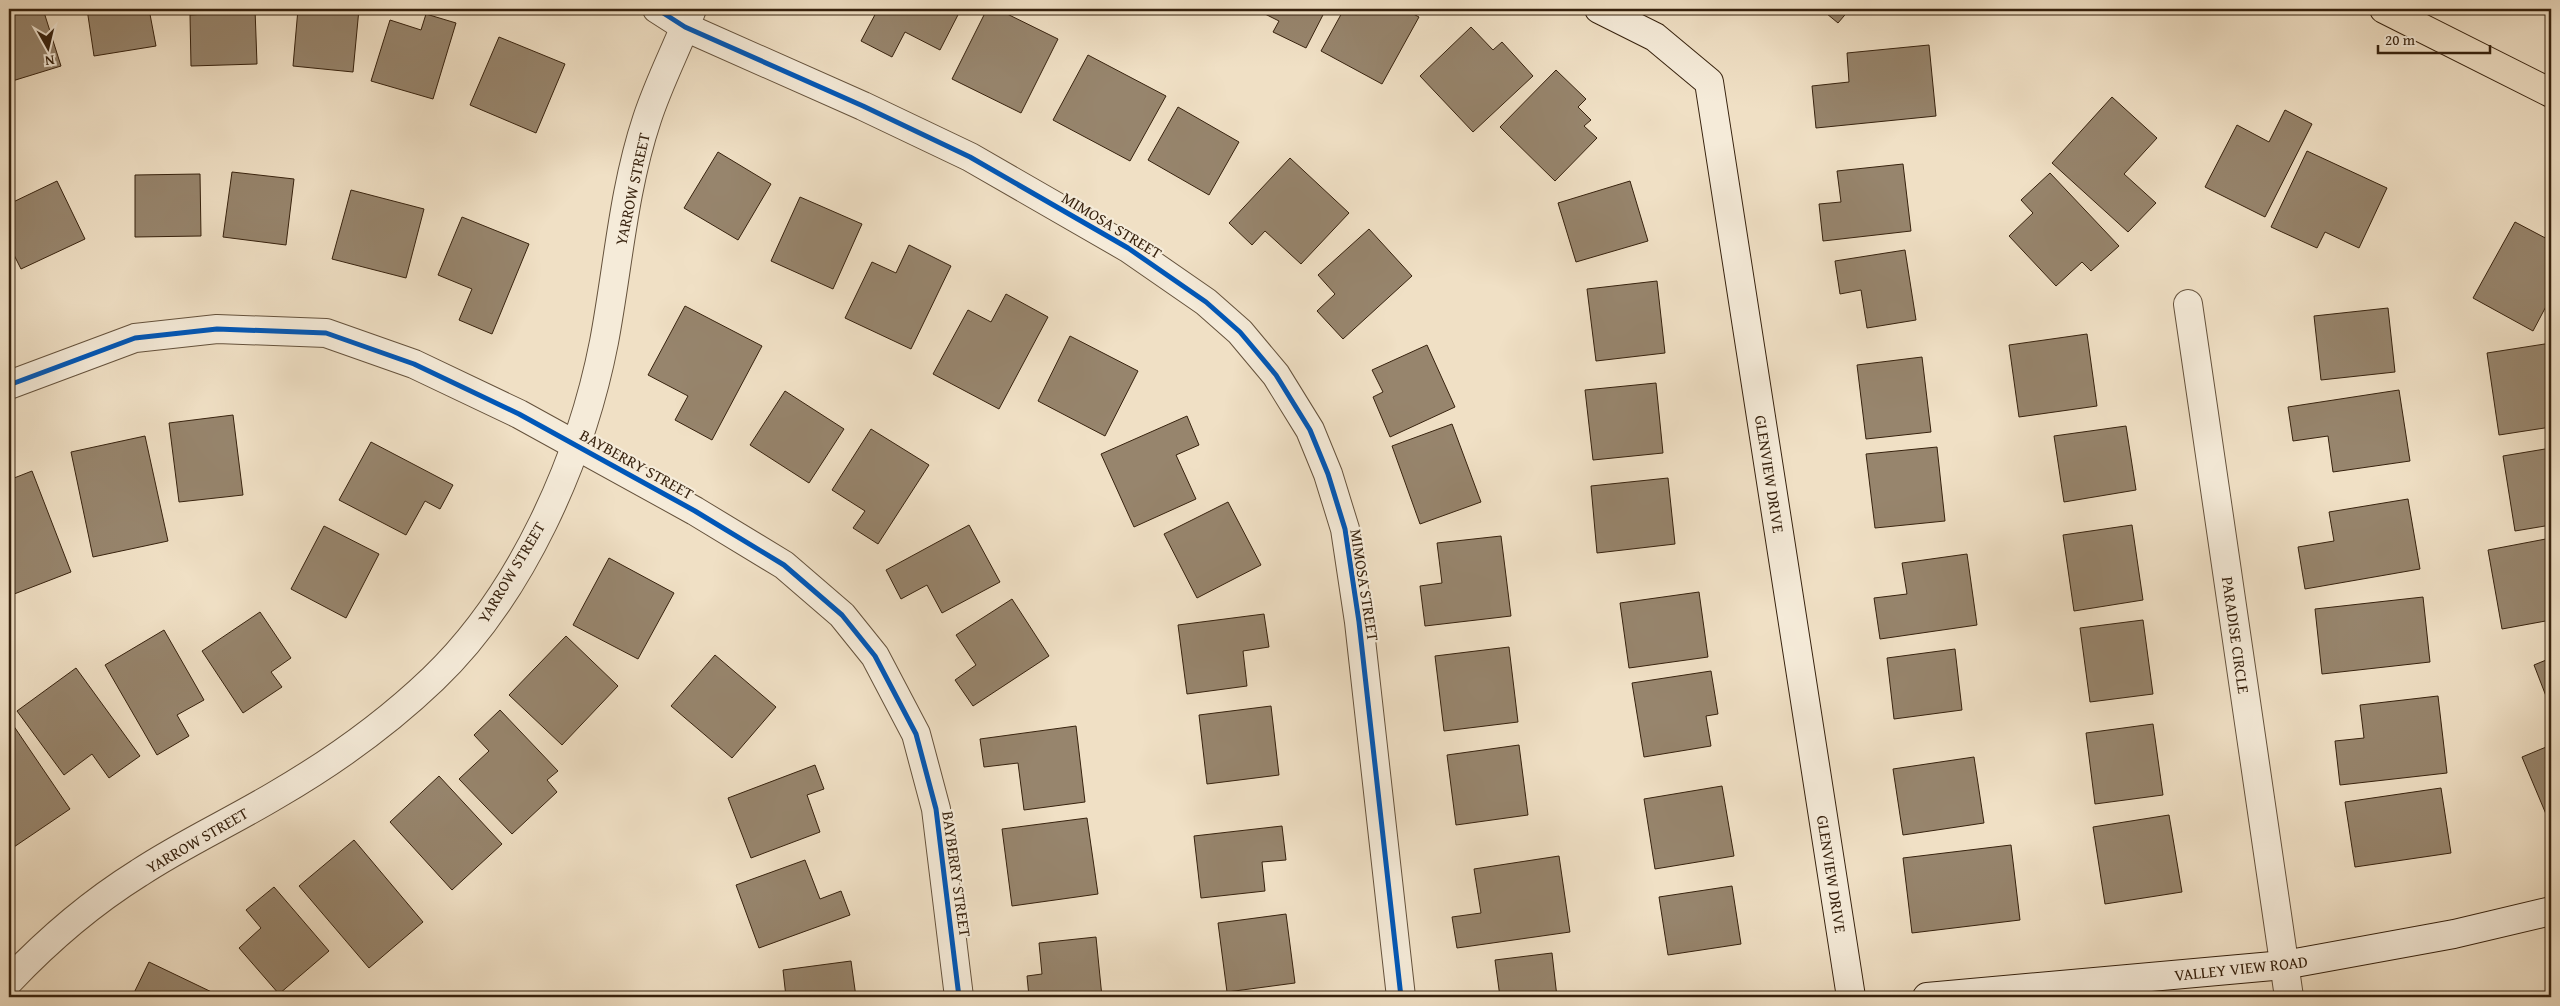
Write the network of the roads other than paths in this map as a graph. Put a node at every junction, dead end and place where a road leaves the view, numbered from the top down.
1 (657, 9) edge
2 (1599, 9) edge
3 (2384, 9) edge
4 (689, 18) edge
5 (2551, 93) edge
6 (2188, 304) dead end
7 (9, 385) edge
8 (577, 444) junction
9 (2551, 911) edge
10 (2284, 965) junction
11 (9, 981) edge
12 (959, 997) edge
13 (1401, 997) edge
14 (1851, 997) edge
15 (1927, 997) edge
16 (2289, 997) edge

1 - 4 street, MIMOSA STREET
2 - 14 street, GLENVIEW DRIVE
3 - 5 main road
4 - 8 street, YARROW STREET
4 - 13 street, MIMOSA STREET
6 - 10 street, PARADISE CIRCLE
7 - 8 street, BAYBERRY STREET
8 - 11 street, YARROW STREET
8 - 12 street, BAYBERRY STREET
9 - 10 street, VALLEY VIEW ROAD
10 - 15 street, VALLEY VIEW ROAD
10 - 16 street, PARADISE CIRCLE

